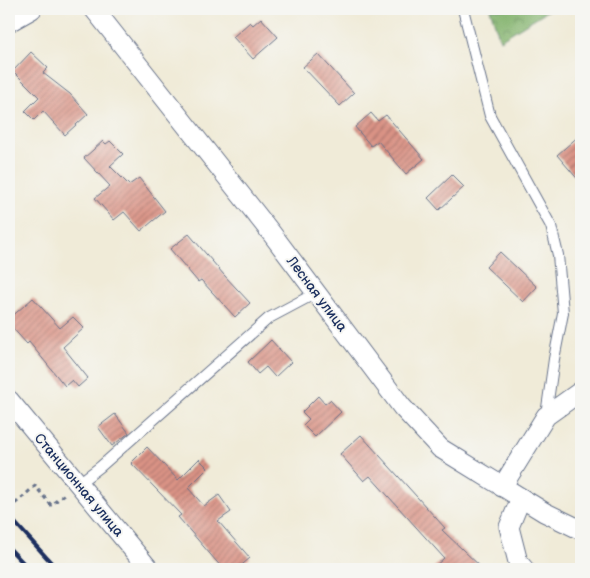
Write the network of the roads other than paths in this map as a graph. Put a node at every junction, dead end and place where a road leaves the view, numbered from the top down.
1 (32, 9) edge
2 (94, 9) edge
3 (463, 9) edge
4 (9, 22) edge
5 (316, 294) junction
6 (581, 391) edge
7 (9, 400) edge
8 (546, 416) junction
9 (78, 483) junction
10 (502, 487) junction
11 (521, 498) junction
12 (581, 530) edge
13 (149, 569) edge
14 (524, 569) edge

1 - 4 street
2 - 5 street, Лесная улица
3 - 8 lane
5 - 9 lane
5 - 10 street, Лесная улица
6 - 8 street
7 - 9 street, Станционная улица
8 - 10 street
9 - 13 street, Станционная улица
10 - 11 street, Лесная улица
11 - 12 street, Лесная улица
11 - 14 street

